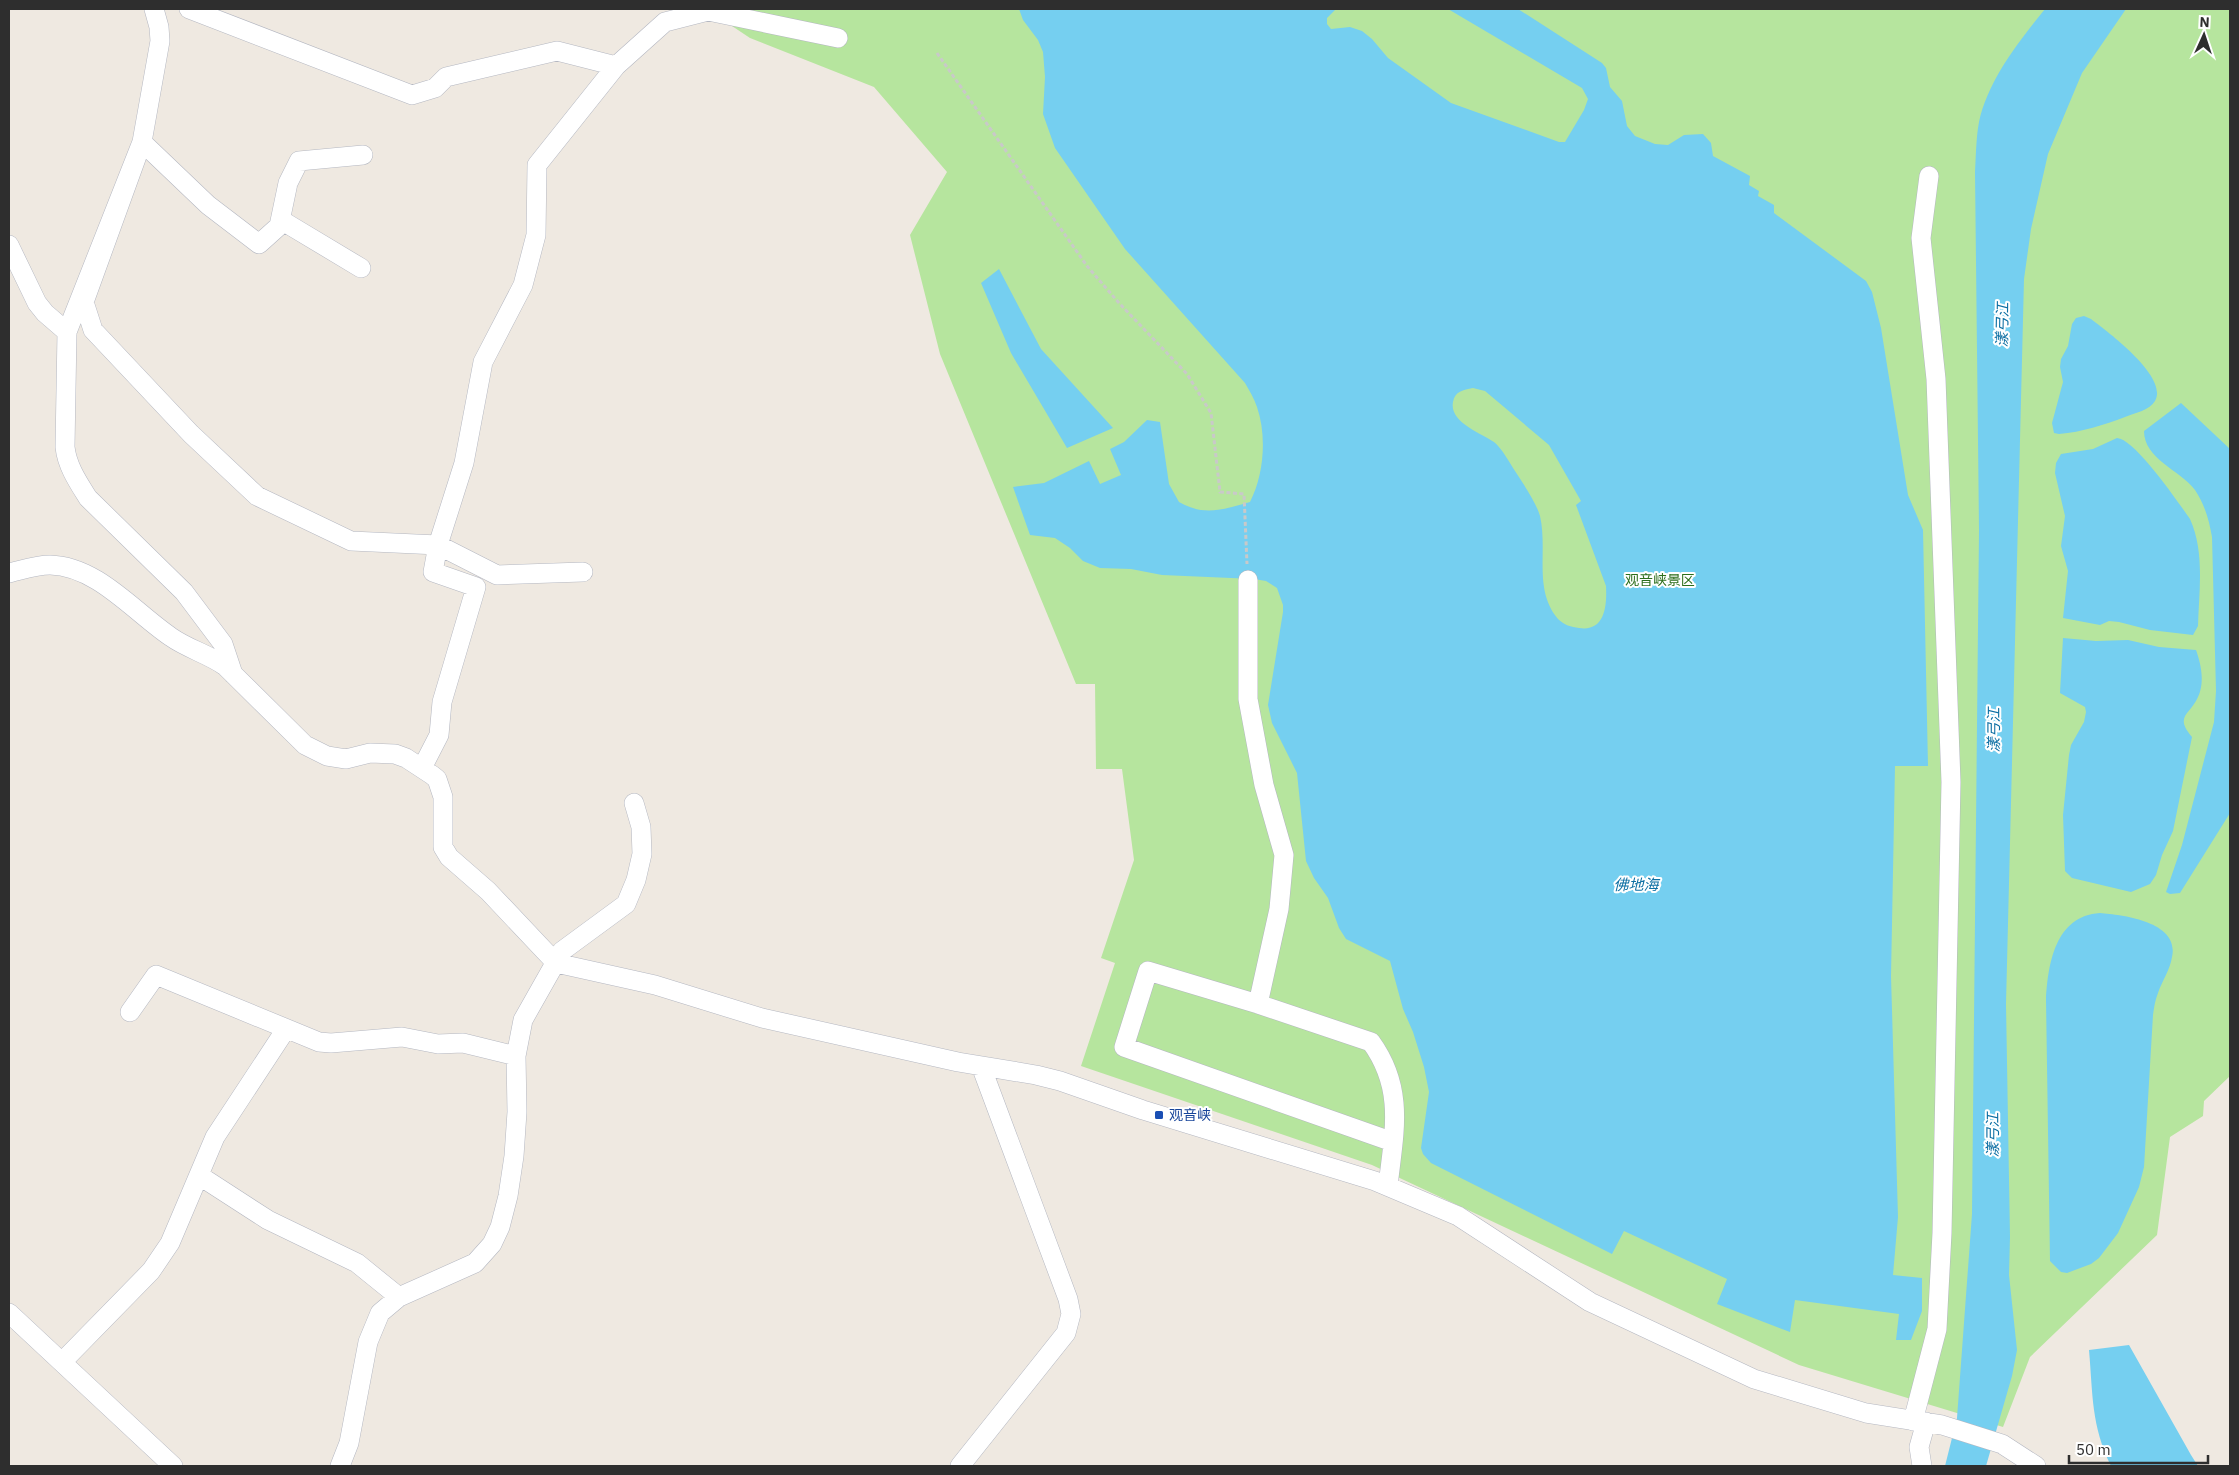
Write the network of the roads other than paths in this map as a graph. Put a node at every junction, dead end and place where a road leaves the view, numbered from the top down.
1 (154, 9) edge
2 (189, 9) edge
3 (838, 38) dead end
4 (616, 66) junction
5 (142, 142) junction
6 (363, 155) dead end
7 (1929, 176) dead end
8 (281, 220) junction
9 (9, 245) edge
10 (361, 268) dead end
11 (67, 332) junction
12 (438, 545) junction
13 (583, 572) dead end
14 (9, 573) edge
15 (1248, 580) road end
16 (234, 675) junction
17 (422, 768) junction
18 (634, 803) dead end
19 (556, 962) junction
20 (1258, 1004) junction
21 (130, 1012) dead end
22 (286, 1028) junction
23 (516, 1056) junction
24 (981, 1066) junction
25 (1393, 1142) junction
26 (200, 1176) junction
27 (1388, 1186) junction
28 (399, 1297) junction
29 (9, 1313) edge
30 (62, 1362) junction
31 (1927, 1423) junction
32 (2006, 1453) edge
33 (173, 1466) edge
34 (340, 1466) edge
35 (960, 1466) edge
36 (1922, 1466) edge
37 (2036, 1466) edge

1 - 5 street
2 - 4 street
3 - 4 street
4 - 12 street
5 - 8 street
5 - 11 street
5 - 12 street
6 - 8 street
7 - 31 street
8 - 10 street
9 - 11 street
11 - 16 street
12 - 13 street
12 - 17 street
14 - 16 street
15 - 20 street
16 - 17 street
17 - 19 street
18 - 19 street
19 - 23 street
19 - 24 street
20 - 25 street
20 - 25 street
21 - 22 street
22 - 23 street
22 - 26 street
23 - 28 street
24 - 27 street
24 - 35 street
25 - 27 street
26 - 28 street
26 - 30 street
27 - 31 street
28 - 34 street
29 - 30 street
30 - 33 street
31 - 32 street
31 - 36 street
32 - 37 street

